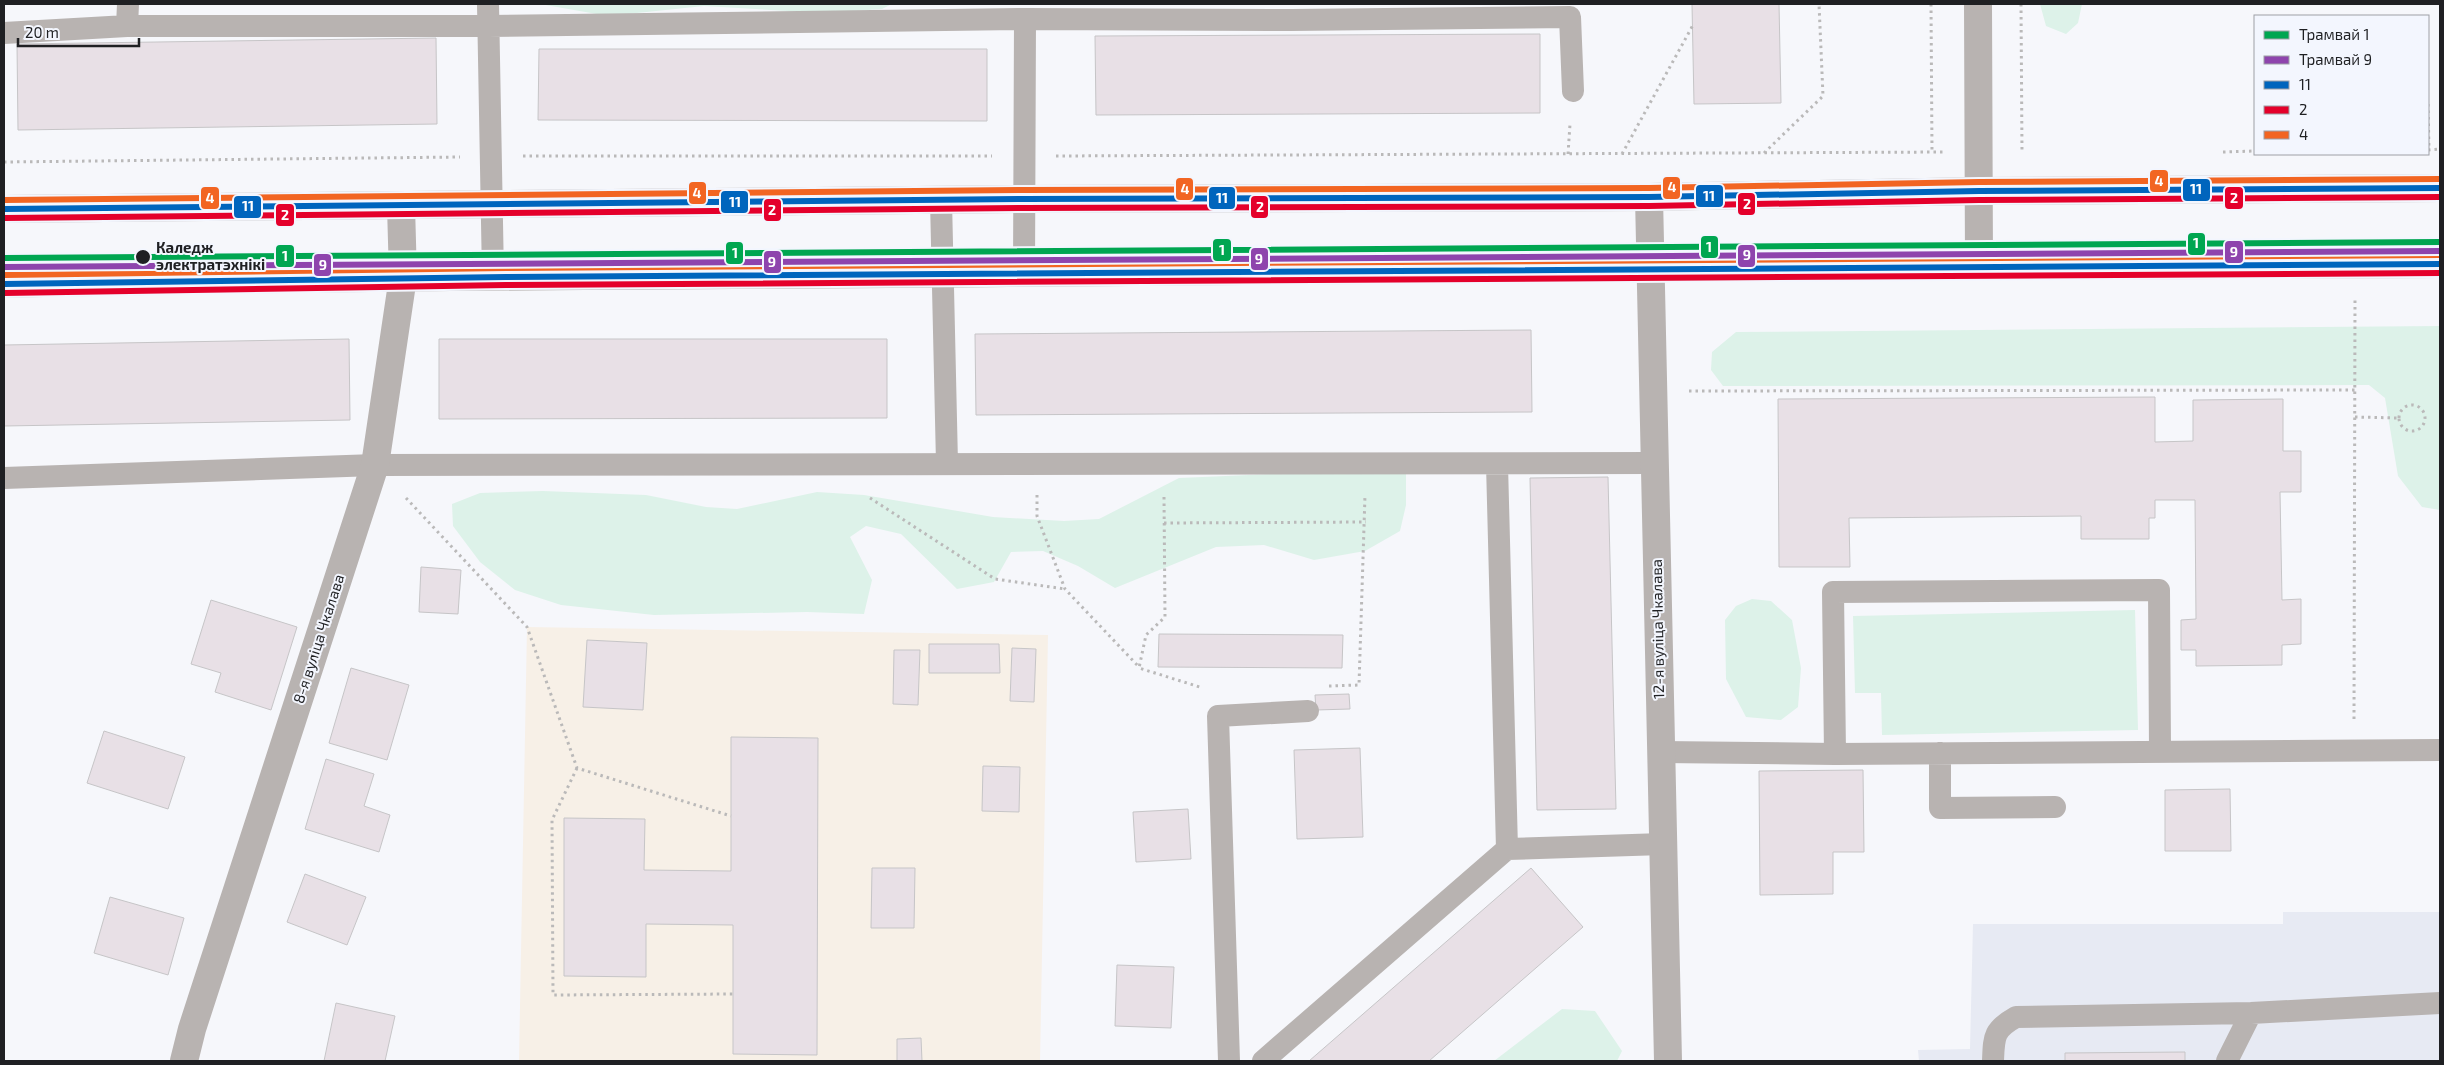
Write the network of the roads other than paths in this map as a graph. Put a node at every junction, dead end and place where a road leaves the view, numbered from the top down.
1 (128, 4) edge
2 (488, 4) edge
3 (1978, 4) edge
4 (1025, 19) junction
5 (128, 26) junction
6 (488, 26) junction
7 (4, 33) edge
8 (1573, 91) dead end
9 (2440, 188) edge
10 (1979, 191) junction
11 (1649, 197) junction
12 (1025, 199) junction
13 (941, 200) junction
14 (401, 206) junction
15 (492, 206) junction
16 (4, 209) edge
17 (1979, 264) junction
18 (2440, 264) edge
19 (1650, 268) junction
20 (943, 273) junction
21 (1024, 273) junction
22 (493, 276) junction
23 (403, 277) junction
24 (4, 284) edge
25 (947, 463) junction
26 (1654, 463) junction
27 (1496, 464) junction
28 (375, 465) junction
29 (4, 478) edge
30 (1308, 711) dead end
31 (2440, 750) edge
32 (2160, 751) junction
33 (1661, 752) junction
34 (1940, 753) junction
35 (1836, 754) junction
36 (2055, 807) dead end
37 (1663, 844) junction
38 (1507, 849) junction
39 (2440, 1003) edge
40 (2252, 1013) junction
41 (184, 1061) edge
42 (1229, 1061) edge
43 (1263, 1061) edge
44 (1668, 1061) edge
45 (1993, 1061) edge
46 (2227, 1061) edge

1 - 5 lane
2 - 6 lane
3 - 10 street
4 - 6 lane
4 - 8 lane
4 - 12 lane
5 - 6 lane
5 - 7 lane
6 - 15 lane
9 - 10 main road
10 - 11 main road
10 - 17 street
11 - 12 main road
11 - 19 street, 12-я вуліца Чкалава
12 - 13 main road
12 - 21 lane
13 - 15 main road
13 - 20 lane
14 - 15 main road
14 - 16 main road
14 - 23 street, 8-я вуліца Чкалава
15 - 22 lane
17 - 18 main road
17 - 19 main road
19 - 21 main road
19 - 26 street, 12-я вуліца Чкалава
20 - 21 main road
20 - 22 main road
20 - 25 lane
22 - 23 main road
23 - 24 main road
23 - 28 street, 8-я вуліца Чкалава
25 - 27 lane
25 - 28 lane
26 - 27 lane
26 - 33 street, 12-я вуліца Чкалава
27 - 38 lane
28 - 29 lane
28 - 41 street, 8-я вуліца Чкалава
30 - 42 lane
31 - 32 lane
32 - 34 lane
32 - 35 lane
33 - 35 lane
33 - 37 street, 12-я вуліца Чкалава
34 - 35 lane
34 - 36 lane
37 - 38 lane
37 - 44 street, 12-я вуліца Чкалава
38 - 43 lane
39 - 40 lane
40 - 45 lane
40 - 46 lane

